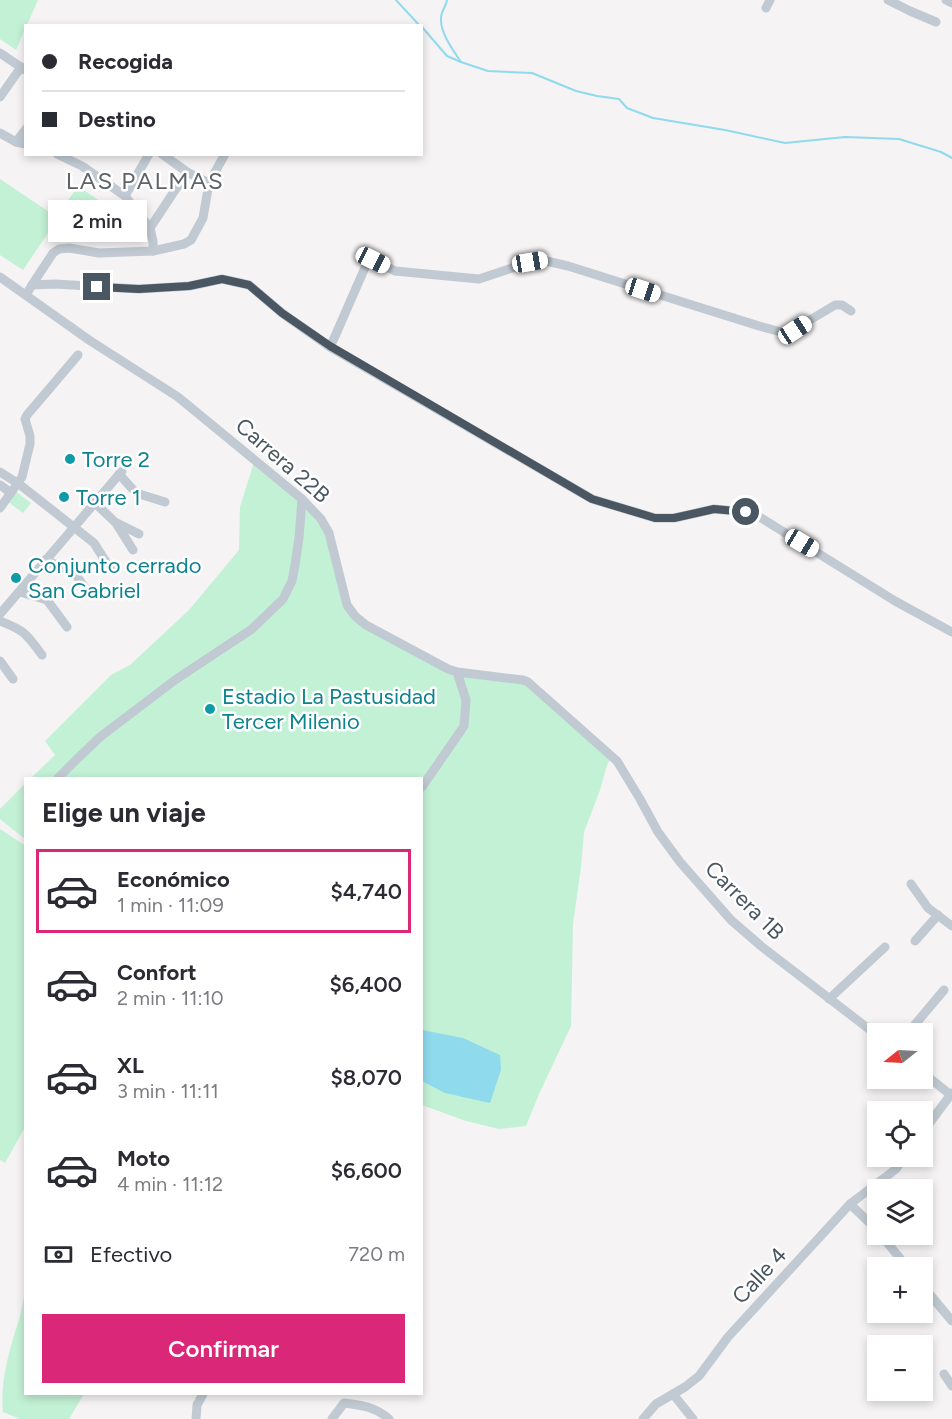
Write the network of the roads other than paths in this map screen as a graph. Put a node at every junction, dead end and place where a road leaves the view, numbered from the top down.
1 (889, 0) edge
2 (946, 0) edge
3 (952, 3) edge
4 (936, 22) dead end
5 (0, 53) edge
6 (23, 69) edge
7 (0, 97) edge
8 (0, 133) edge
9 (21, 143) edge
10 (61, 156) edge
11 (148, 156) edge
12 (165, 156) edge
13 (224, 156) edge
14 (187, 172) junction
15 (209, 183) junction
16 (125, 196) junction
17 (150, 228) junction
18 (153, 251) junction
19 (0, 277) edge
20 (32, 285) junction
21 (26, 295) junction
22 (851, 311) dead end
23 (330, 346) junction
24 (78, 355) dead end
25 (0, 472) edge
26 (19, 484) junction
27 (0, 485) edge
28 (11, 493) junction
29 (302, 499) junction
30 (95, 502) junction
31 (165, 502) dead end
32 (0, 508) edge
33 (116, 523) junction
34 (75, 528) junction
35 (140, 534) dead end
36 (133, 550) dead end
37 (45, 560) junction
38 (111, 570) dead end
39 (20, 592) junction
40 (90, 595) dead end
41 (0, 614) edge
42 (0, 621) edge
43 (67, 627) dead end
44 (952, 632) edge
45 (42, 655) dead end
46 (0, 661) edge
47 (457, 672) junction
48 (13, 679) dead end
49 (617, 761) joint
50 (59, 777) edge
51 (423, 786) edge
52 (911, 884) dead end
53 (938, 915) junction
54 (952, 926) edge
55 (915, 941) dead end
56 (885, 947) dead end
57 (944, 990) dead end
58 (829, 999) junction
59 (916, 1023) edge
60 (867, 1028) edge
61 (933, 1081) edge
62 (951, 1095) edge
63 (933, 1119) edge
64 (897, 1167) edge
65 (850, 1204) junction
66 (867, 1220) edge
67 (889, 1245) edge
68 (899, 1257) edge
69 (933, 1298) edge
70 (952, 1321) edge
71 (944, 1374) dead end
72 (952, 1386) edge
73 (673, 1394) junction
74 (202, 1395) edge
75 (196, 1419) edge
76 (332, 1419) edge
77 (389, 1419) edge
78 (643, 1419) edge
79 (693, 1419) edge

1 - 4 street
2 - 3 street
5 - 6 street
6 - 7 street
8 - 9 street
10 - 16 street
11 - 16 street
12 - 14 street
13 - 15 street
14 - 15 street
14 - 17 street
15 - 18 street
16 - 17 street
17 - 18 street
18 - 20 street
19 - 21 street, Carrera 22B
20 - 21 street
20 - 23 street
21 - 29 street, Carrera 22B
22 - 23 street
23 - 44 street
24 - 26 street
25 - 26 street
26 - 28 street
26 - 34 street
27 - 28 street
28 - 32 street
29 - 47 street, Carrera 22B
29 - 50 street
30 - 31 street
30 - 33 street
30 - 34 street
33 - 35 street
33 - 36 street
34 - 37 street
34 - 38 street
37 - 39 street
37 - 40 street
39 - 41 street
39 - 43 street
42 - 45 street
46 - 48 street
47 - 49 street, Carrera 22B
47 - 51 street
49 - 58 street, Carrera 1B
52 - 53 street
53 - 54 street
53 - 55 street
56 - 58 street
57 - 59 street
58 - 60 street, Carrera 1B
61 - 62 street
62 - 63 street
64 - 65 street, Calle 4
65 - 66 street
65 - 73 street, Calle 4
67 - 68 street
69 - 70 street
71 - 72 street
73 - 78 street, Calle 4
73 - 79 street
74 - 75 street
76 - 77 street

